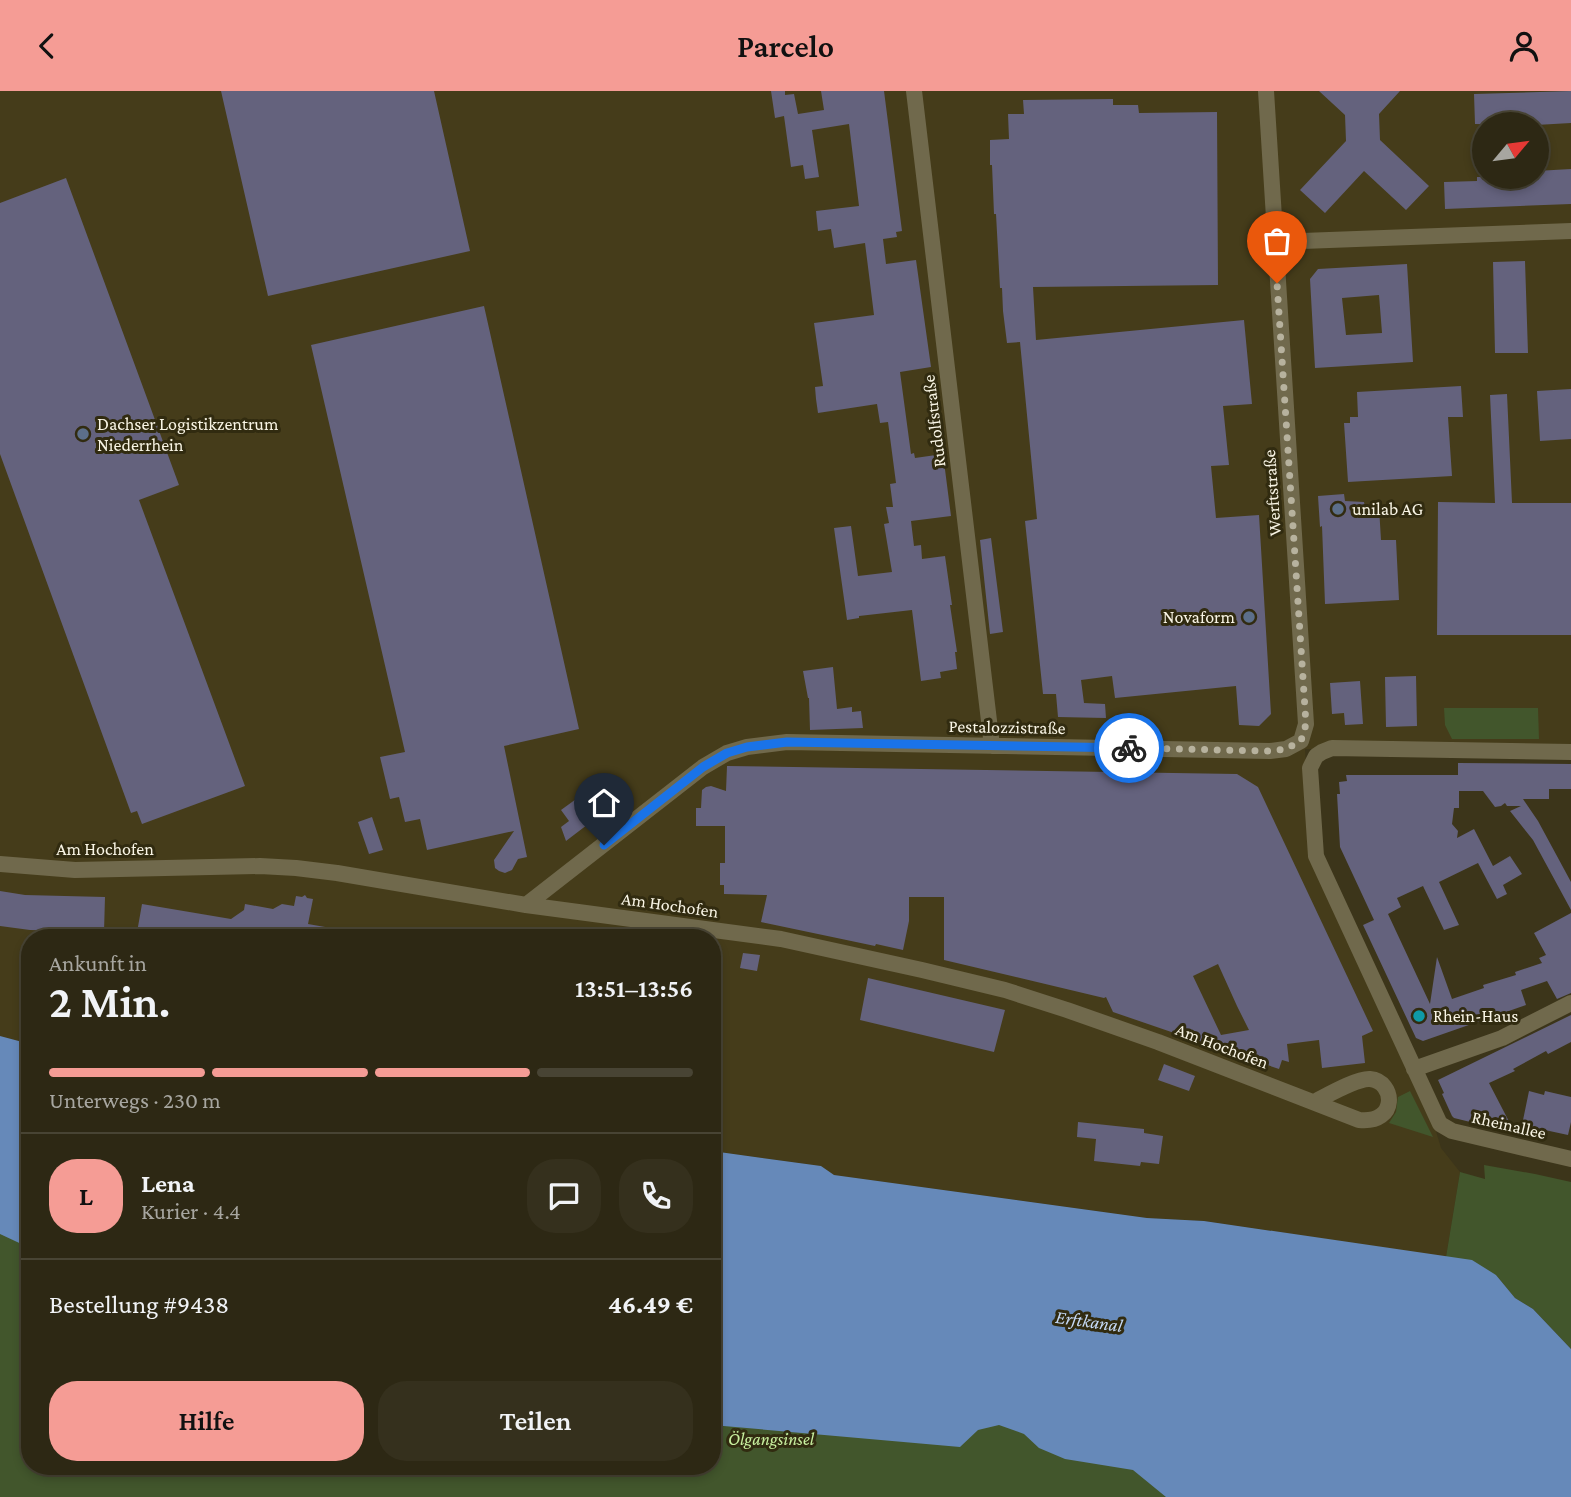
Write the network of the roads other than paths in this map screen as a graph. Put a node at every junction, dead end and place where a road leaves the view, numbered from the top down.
1 (914, 91) edge
2 (1266, 91) edge
3 (1571, 231) edge
4 (1275, 242) junction
5 (1301, 741) junction
6 (992, 746) junction
7 (1571, 752) edge
8 (1316, 756) junction
9 (0, 864) edge
10 (526, 905) junction
11 (706, 929) edge
12 (721, 931) edge
13 (1571, 1003) edge
14 (1413, 1069) junction
15 (1314, 1102) dead end
16 (1571, 1159) edge

1 - 6 street, Rudolfstraße
2 - 4 street, Werftstraße
3 - 4 street
4 - 5 street, Werftstraße
5 - 6 street, Pestalozzistraße
5 - 8 street
6 - 10 street, Pestalozzistraße
7 - 8 street
8 - 14 street
9 - 10 street, Am Hochofen
10 - 11 street, Am Hochofen
12 - 15 street, Am Hochofen
13 - 14 street
14 - 16 street, Rheinallee

